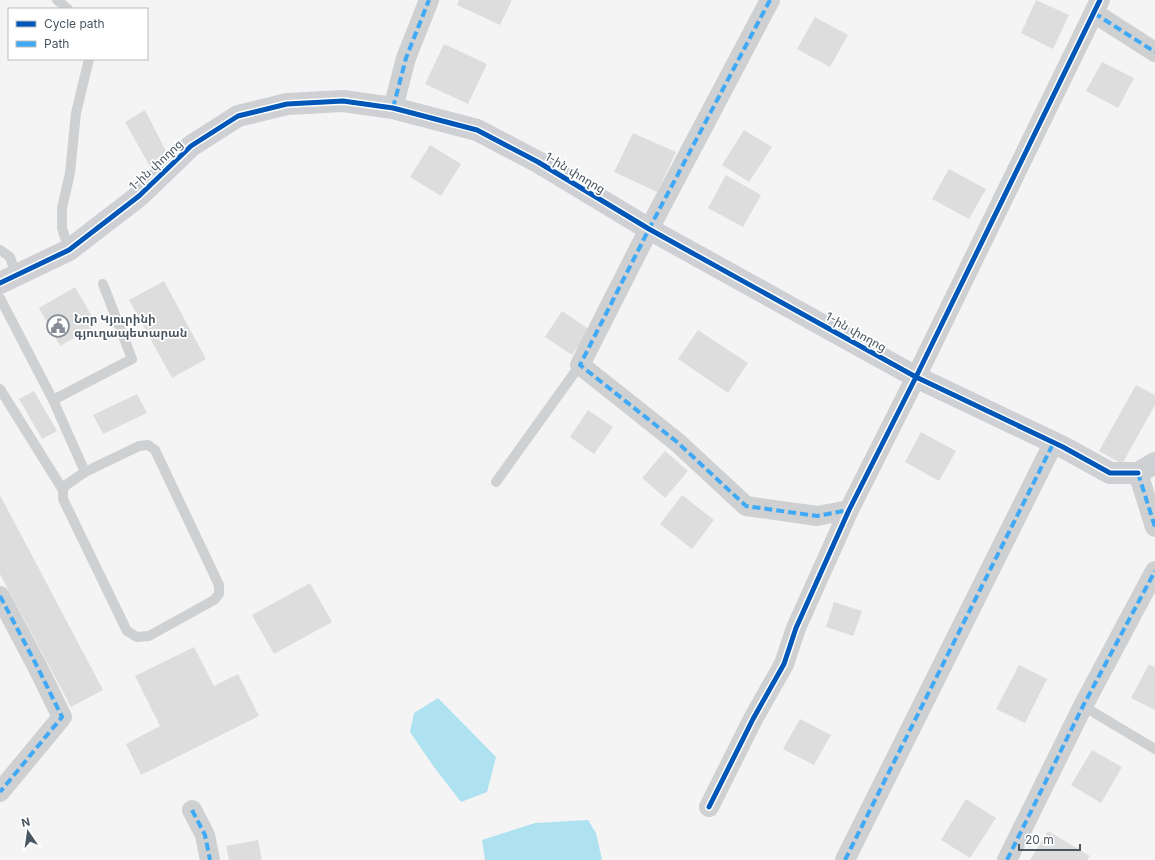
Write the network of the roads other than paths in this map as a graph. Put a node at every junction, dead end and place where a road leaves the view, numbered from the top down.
1 (57, 0) edge
2 (429, 0) edge
3 (770, 0) edge
4 (1097, 7) edge
5 (67, 8) edge
6 (1155, 52) edge
7 (89, 60) edge
8 (393, 108) junction
9 (649, 229) junction
10 (0, 250) edge
11 (69, 250) junction
12 (8, 279) edge
13 (103, 284) dead end
14 (0, 298) edge
15 (580, 365) junction
16 (916, 377) junction
17 (0, 389) edge
18 (53, 400) junction
19 (1054, 442) junction
20 (1147, 468) edge
21 (84, 472) junction
22 (496, 482) dead end
23 (63, 490) junction
24 (849, 510) junction
25 (1155, 527) edge
26 (1155, 571) edge
27 (0, 596) edge
28 (1083, 706) junction
29 (1155, 749) edge
30 (0, 792) edge
31 (709, 807) dead end
32 (192, 810) dead end
33 (210, 860) edge
34 (845, 860) edge
35 (1007, 860) edge

1 - 5 lane
2 - 8 street
3 - 9 street
4 - 6 street
4 - 16 street
7 - 11 lane
8 - 9 street, 1-ին փողոց
8 - 11 street, 1-ին փողոց
9 - 15 street
9 - 16 street, 1-ին փողոց
10 - 12 lane
11 - 12 street, 1-ին փողոց
13 - 18 lane
14 - 18 lane
15 - 22 lane
15 - 24 street
16 - 19 street, 1-ին փողոց
16 - 24 street
17 - 23 lane
18 - 21 lane
19 - 20 street, 1-ին փողոց
19 - 34 street
20 - 25 street
21 - 23 lane
21 - 23 lane
24 - 31 street
26 - 28 street
27 - 30 street
28 - 29 lane
28 - 35 street
32 - 33 street

